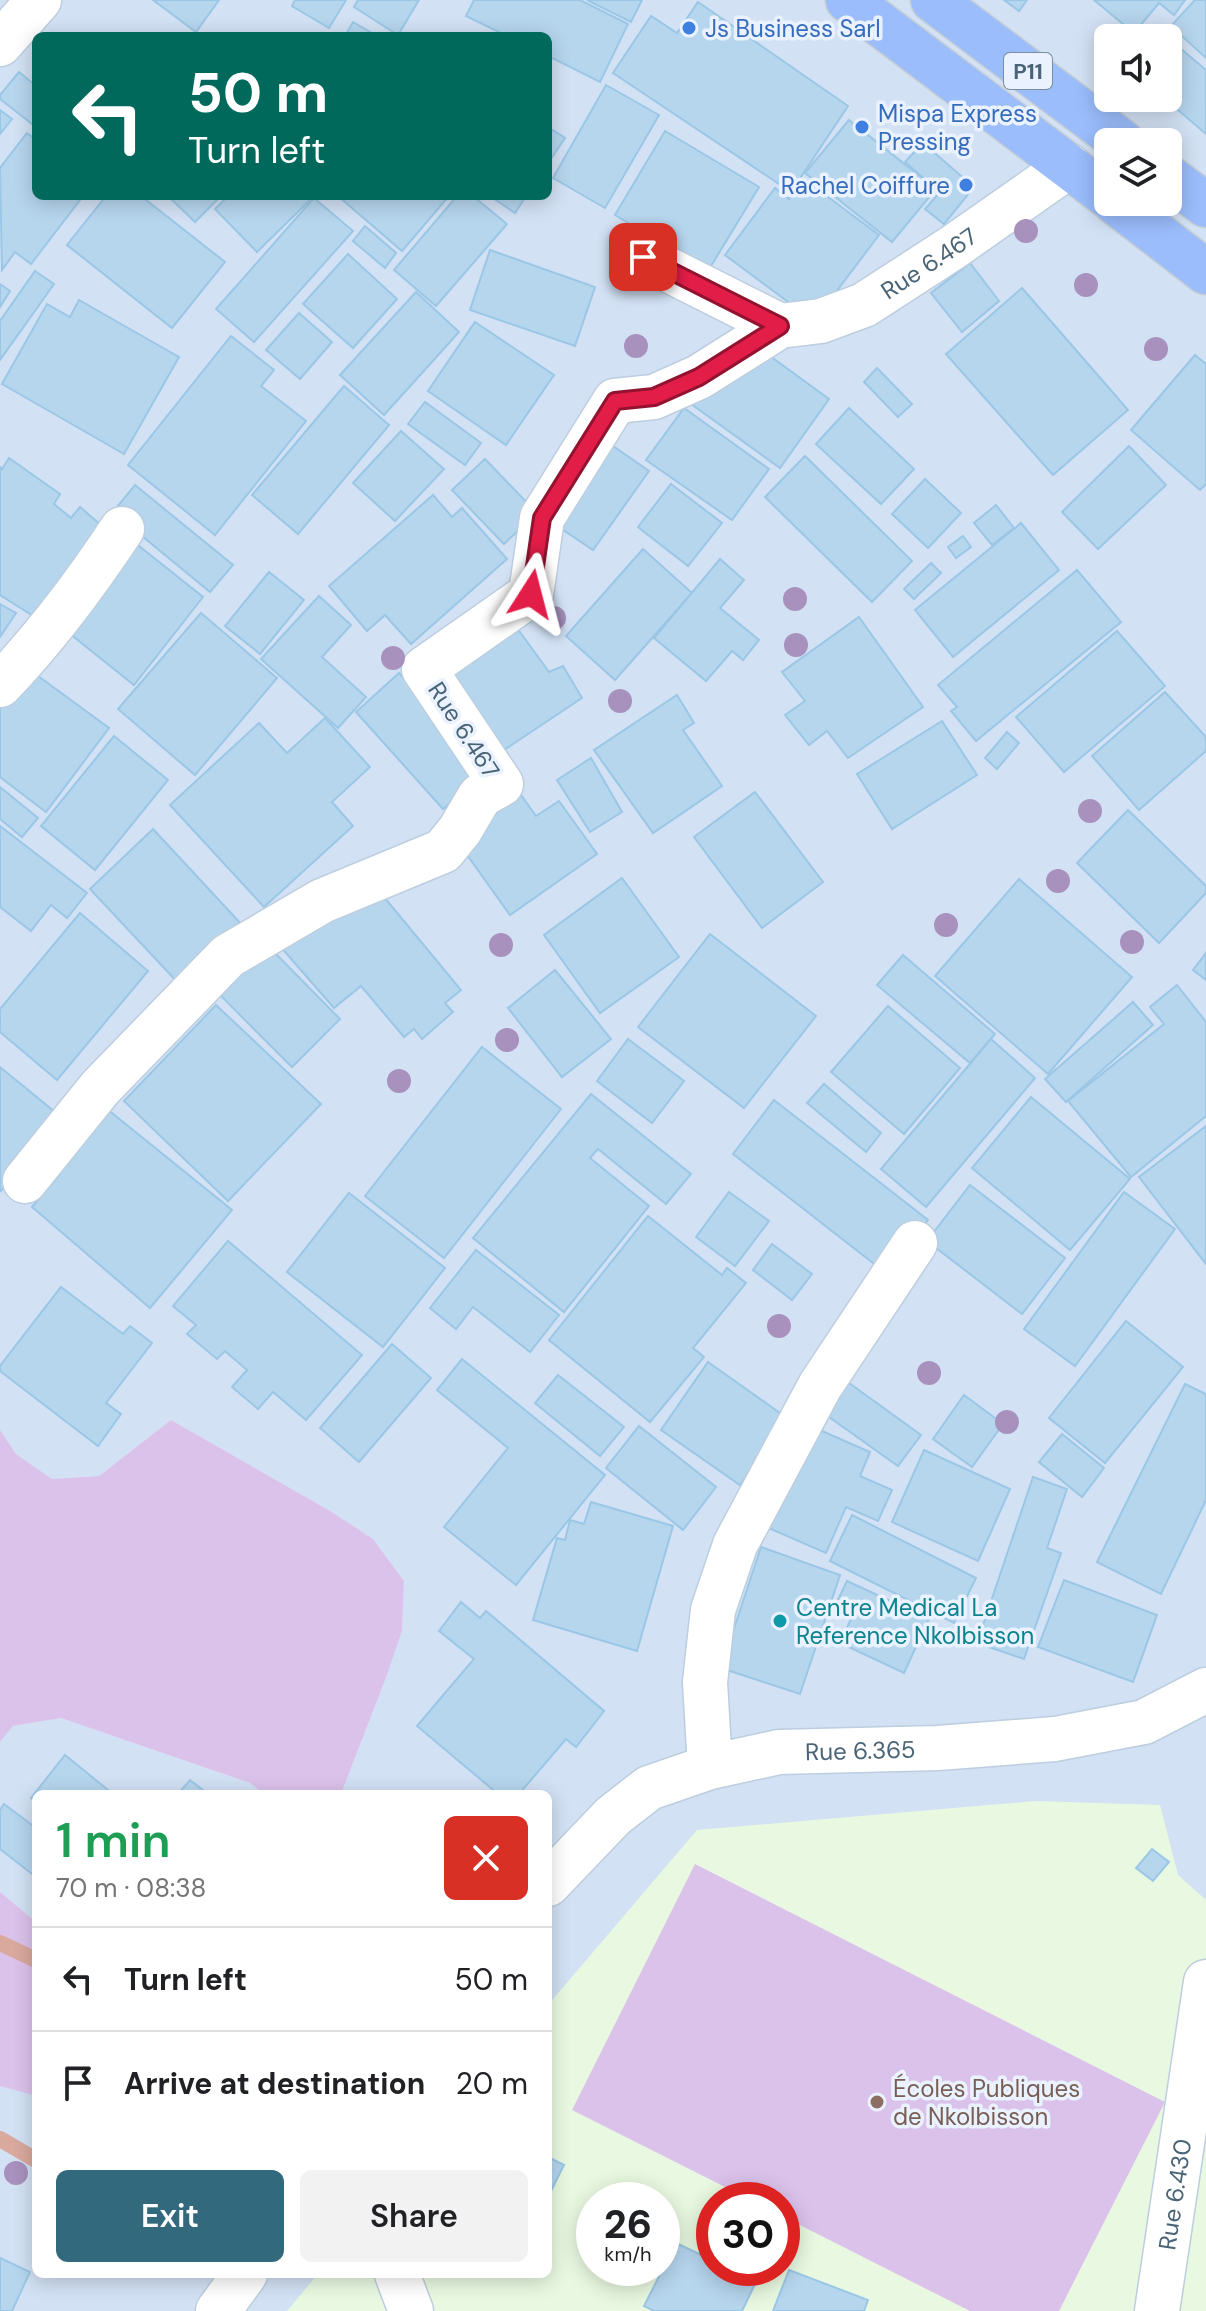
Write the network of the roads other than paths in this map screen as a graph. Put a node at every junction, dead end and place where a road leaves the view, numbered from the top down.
1 (39, 0) edge
2 (848, 0) edge
3 (933, 0) edge
4 (0, 44) edge
5 (1103, 128) edge
6 (1069, 166) junction
7 (1094, 185) edge
8 (1182, 187) edge
9 (1206, 205) edge
10 (1133, 216) edge
11 (643, 257) dead end
12 (1206, 272) edge
13 (780, 326) junction
14 (122, 529) dead end
15 (0, 685) edge
16 (25, 1181) dead end
17 (915, 1243) dead end
18 (1206, 1690) edge
19 (710, 1767) junction
20 (552, 1880) edge
21 (1206, 1982) edge
22 (242, 2278) edge
23 (399, 2278) edge
24 (218, 2311) edge
25 (411, 2311) edge
26 (1157, 2311) edge

1 - 4 street
2 - 6 main road, P11
3 - 5 main road, P11
6 - 7 main road, P11
6 - 13 street, Rue 6.467
8 - 9 main road
10 - 12 main road
11 - 13 street
13 - 16 street, Rue 6.467
14 - 15 street
17 - 19 street
18 - 19 street, Rue 6.365
19 - 20 street, Rue 6.365
21 - 26 street, Rue 6.430
22 - 24 street
23 - 25 street

